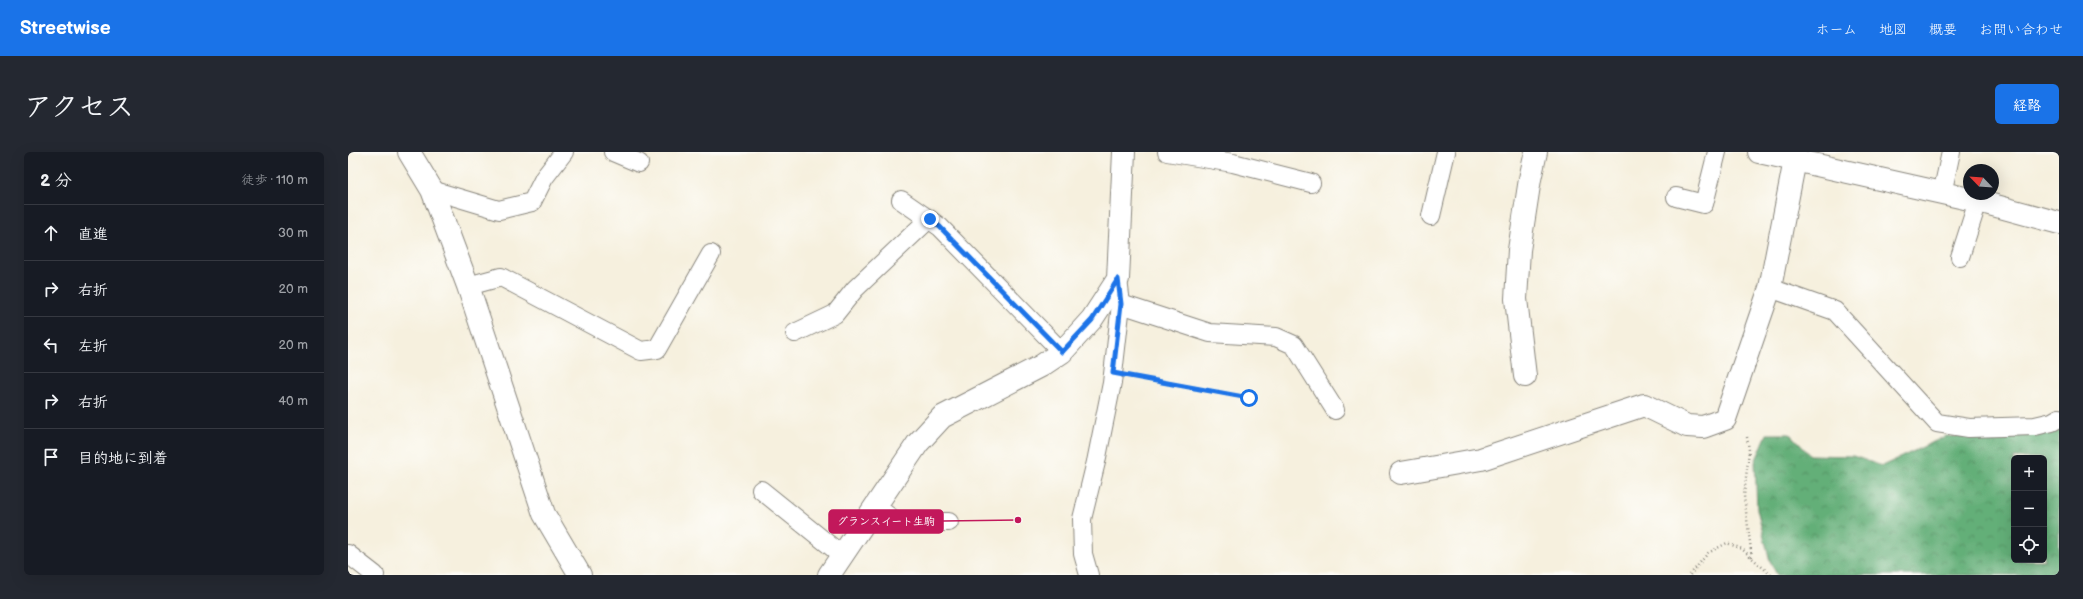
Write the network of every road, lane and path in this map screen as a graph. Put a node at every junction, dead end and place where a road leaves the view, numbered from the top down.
1 (409, 152) edge
2 (564, 152) edge
3 (613, 152) edge
4 (1124, 152) edge
5 (1167, 152) edge
6 (1446, 152) edge
7 (1536, 152) edge
8 (1717, 152) edge
9 (1759, 152) edge
10 (1951, 152) edge
11 (1795, 160) junction
12 (639, 163) dead end
13 (1311, 183) dead end
14 (432, 190) junction
15 (1942, 194) junction
16 (1676, 198) dead end
17 (901, 200) dead end
18 (1978, 201) junction
19 (1431, 216) dead end
20 (930, 219) junction
21 (2059, 223) edge
22 (711, 254) dead end
23 (1960, 257) dead end
24 (1118, 279) junction
25 (468, 286) junction
26 (1770, 288) junction
27 (1121, 304) junction
28 (795, 333) dead end
29 (1062, 352) junction
30 (1113, 373) junction
31 (1525, 376) dead end
32 (1249, 398) dead end
33 (1335, 410) dead end
34 (2059, 418) edge
35 (1725, 419) junction
36 (1401, 473) dead end
37 (760, 490) dead end
38 (875, 506) junction
39 (949, 522) dead end
40 (348, 554) edge
41 (843, 556) junction
42 (1752, 558) junction
43 (577, 574) edge
44 (375, 575) edge
45 (829, 575) edge
46 (1089, 575) edge
47 (1690, 575) edge
48 (1771, 575) edge

1 - 14 street
2 - 14 lane
3 - 12 lane
4 - 24 street
5 - 13 lane
6 - 19 lane
7 - 31 street
8 - 16 lane
9 - 11 street
10 - 15 lane
11 - 15 street
11 - 26 street
14 - 25 street
15 - 18 street
17 - 20 lane
18 - 21 street
18 - 23 lane
20 - 28 lane
20 - 29 lane
22 - 25 lane
24 - 27 lane
24 - 29 street
25 - 43 street
26 - 34 lane
26 - 35 street
27 - 30 lane
27 - 33 lane
29 - 38 street
30 - 32 path
30 - 46 lane
35 - 36 street
35 - 42 path
37 - 41 lane
38 - 39 lane
38 - 41 street
40 - 44 lane
41 - 45 street
42 - 47 path
42 - 48 path

